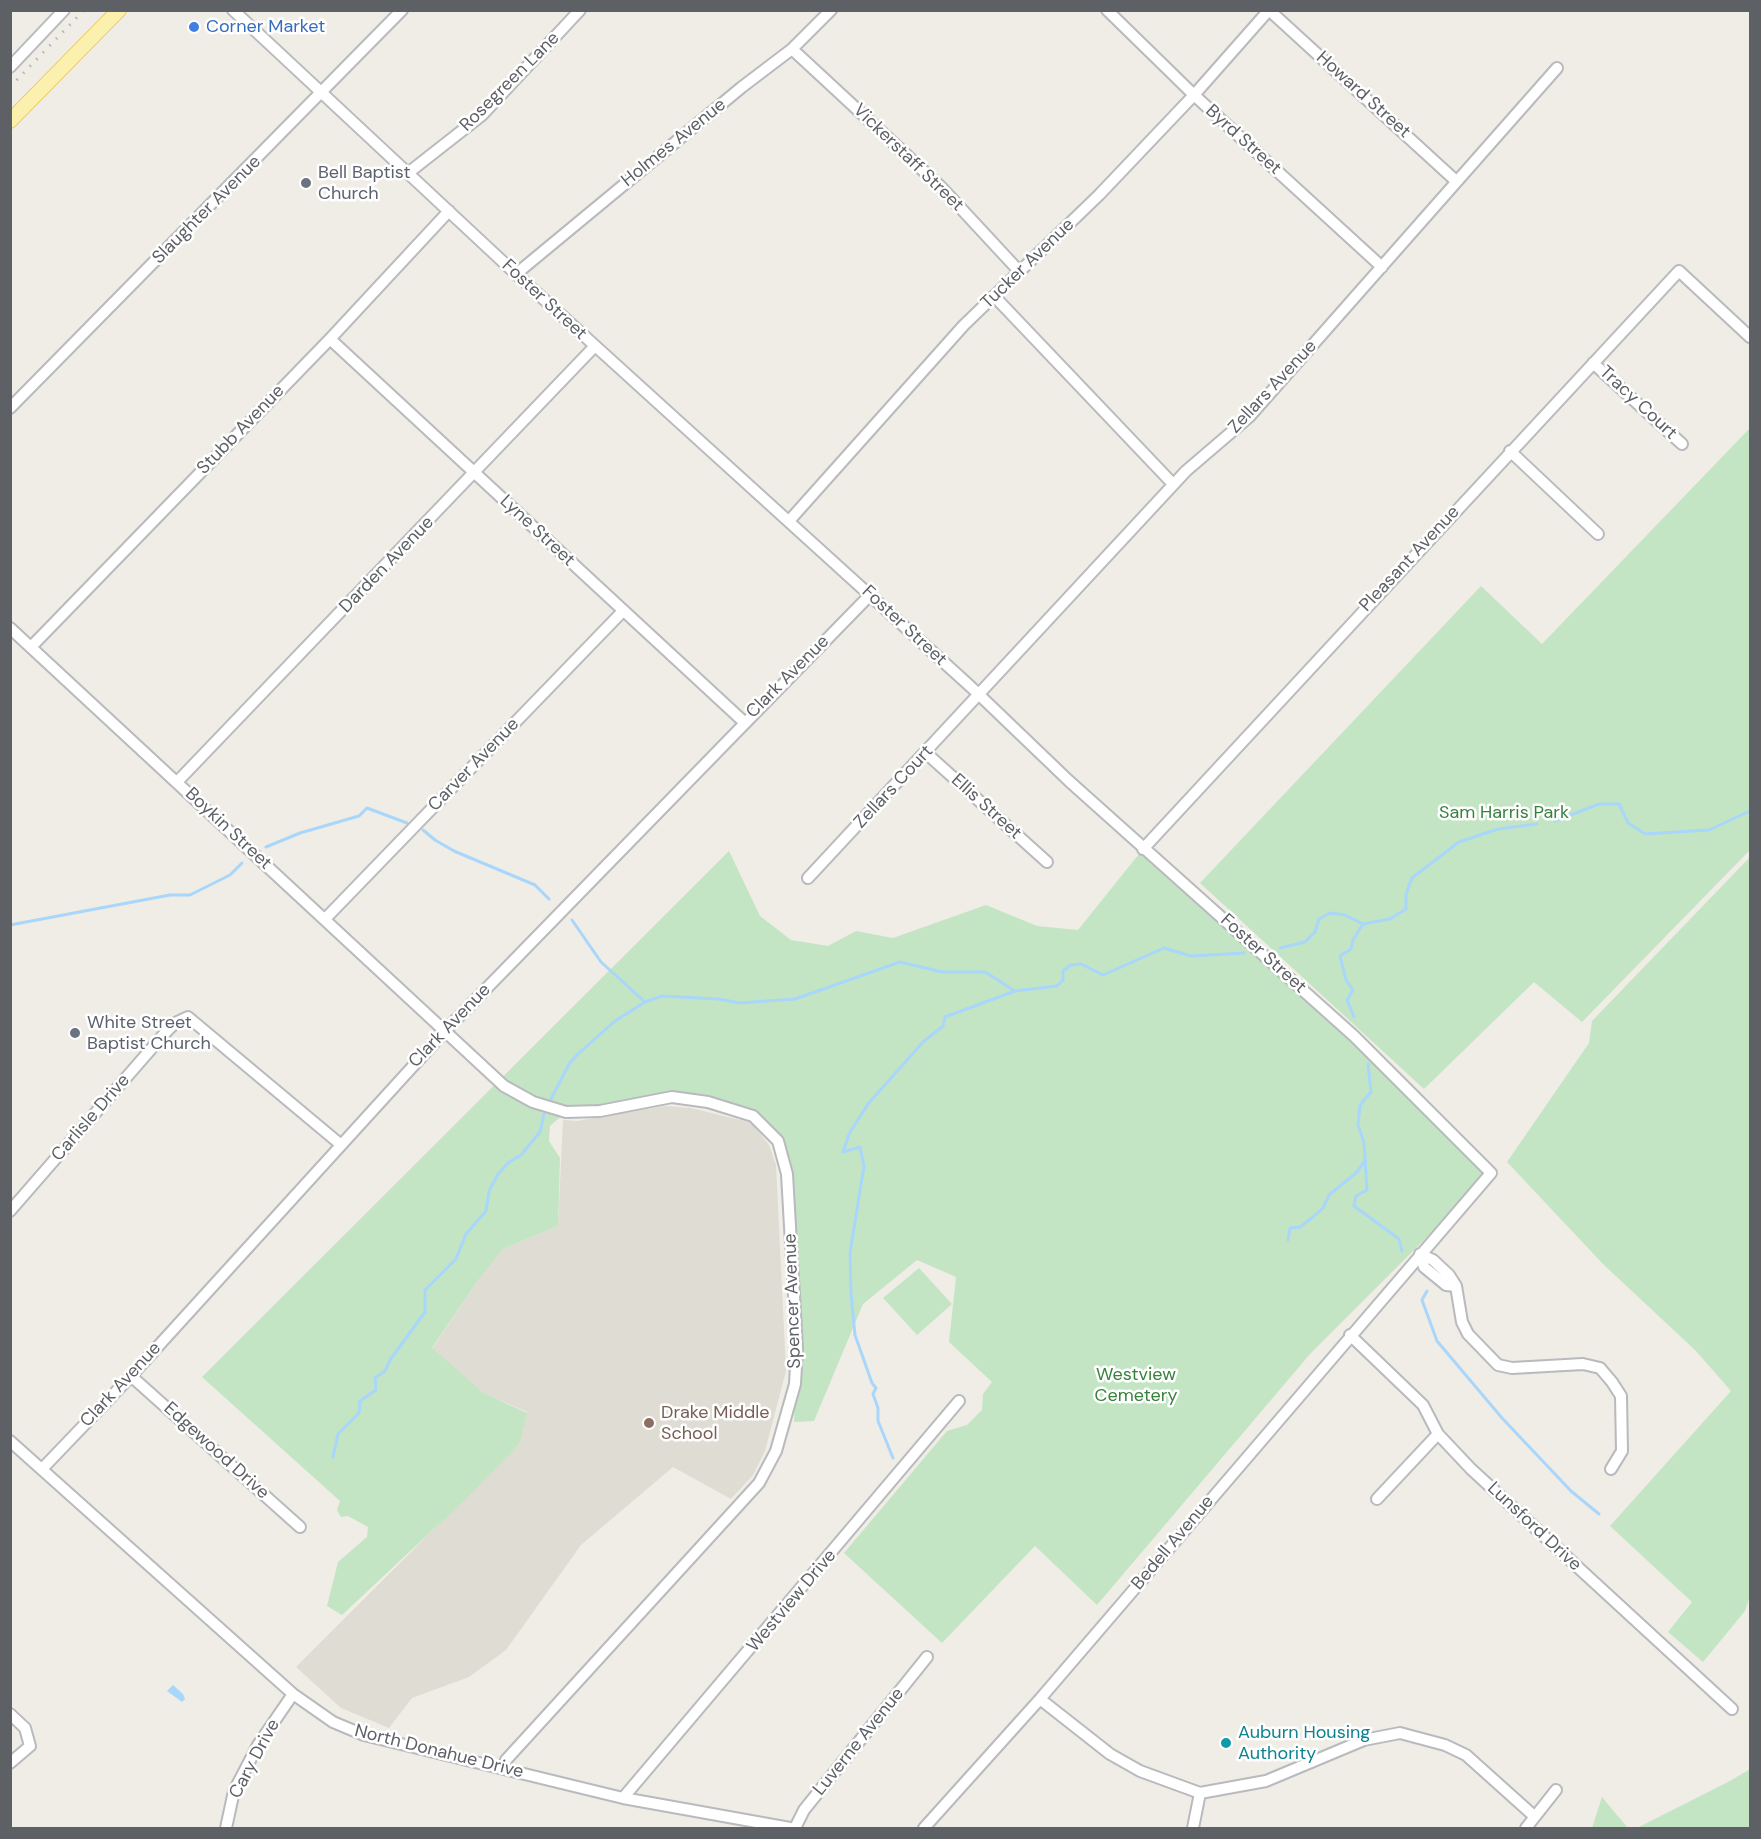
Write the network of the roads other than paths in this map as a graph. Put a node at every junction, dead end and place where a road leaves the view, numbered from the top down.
1 (64, 10) edge
2 (119, 10) edge
3 (233, 10) edge
4 (402, 10) edge
5 (580, 10) edge
6 (831, 10) edge
7 (1107, 10) edge
8 (1269, 10) edge
9 (792, 49) junction
10 (10, 67) edge
11 (1557, 68) dead end
12 (322, 93) junction
13 (1194, 96) junction
14 (10, 121) edge
15 (408, 173) junction
16 (1456, 180) junction
17 (449, 211) junction
18 (1382, 267) junction
19 (1019, 271) junction
20 (516, 274) junction
21 (994, 296) junction
22 (1750, 337) edge
23 (330, 339) junction
24 (595, 346) junction
25 (1593, 363) junction
26 (10, 408) edge
27 (1682, 444) dead end
28 (1510, 452) junction
29 (475, 473) junction
30 (1173, 484) junction
31 (789, 521) junction
32 (1598, 534) dead end
33 (870, 595) junction
34 (623, 611) junction
35 (10, 628) edge
36 (31, 647) junction
37 (979, 695) junction
38 (744, 722) junction
39 (926, 753) junction
40 (177, 782) junction
41 (1143, 849) junction
42 (1047, 862) dead end
43 (808, 878) dead end
44 (325, 919) junction
45 (445, 1031) junction
46 (340, 1144) junction
47 (10, 1211) edge
48 (1420, 1254) junction
49 (1350, 1335) junction
50 (131, 1376) junction
51 (959, 1401) dead end
52 (1438, 1434) junction
53 (10, 1441) edge
54 (42, 1469) junction
55 (1611, 1469) dead end
56 (1377, 1499) dead end
57 (300, 1527) dead end
58 (927, 1657) dead end
59 (293, 1694) junction
60 (1040, 1699) junction
61 (1732, 1709) dead end
62 (10, 1714) edge
63 (10, 1763) edge
64 (504, 1769) junction
65 (1556, 1790) dead end
66 (1200, 1793) junction
67 (623, 1798) junction
68 (1533, 1816) junction
69 (226, 1828) edge
70 (790, 1828) edge
71 (795, 1828) edge
72 (924, 1828) edge
73 (1193, 1828) edge
74 (1526, 1828) edge

1 - 10 street
2 - 14 main road
3 - 12 street, Foster Street
4 - 12 street, Slaughter Avenue
5 - 15 street, Rosegreen Lane
6 - 9 street, Holmes Avenue
7 - 13 street, Byrd Street
8 - 13 street, Tucker Avenue
8 - 16 street, Howard Street
9 - 19 street, Vickerstaff Street
9 - 20 street, Holmes Avenue
11 - 16 street, Zellars Avenue
12 - 15 street, Foster Street
12 - 26 street, Slaughter Avenue
13 - 18 street, Byrd Street
13 - 19 street, Tucker Avenue
15 - 17 street, Foster Street
16 - 18 street, Zellars Avenue
17 - 20 street, Foster Street
17 - 23 street, Stubb Avenue
18 - 30 street, Zellars Avenue
19 - 21 street, Tucker Avenue
20 - 24 street, Foster Street
21 - 30 street
21 - 31 street, Tucker Avenue
22 - 25 street, Pleasant Avenue
23 - 29 street, Lyne Street
23 - 36 street, Stubb Avenue
24 - 29 street, Darden Avenue
24 - 31 street, Foster Street
25 - 27 street, Tracy Court
25 - 28 street, Pleasant Avenue
28 - 32 street
28 - 41 street, Pleasant Avenue
29 - 34 street, Lyne Street
29 - 40 street, Darden Avenue
30 - 37 street, Zellars Avenue
31 - 33 street, Foster Street
33 - 37 street, Foster Street
33 - 38 street, Clark Avenue
34 - 38 street, Lyne Street
34 - 44 street, Carver Avenue
35 - 36 street, Boykin Street
36 - 40 street, Boykin Street
37 - 39 street, Zellars Court
37 - 41 street, Foster Street
38 - 45 street, Clark Avenue
39 - 42 street, Ellis Street
39 - 43 street, Zellars Court
40 - 44 street, Boykin Street
41 - 48 street, Foster Street
44 - 45 street, Boykin Street
45 - 46 street, Clark Avenue
45 - 64 street, Spencer Avenue
46 - 47 street, Carlisle Drive
46 - 50 street, Clark Avenue
48 - 49 street, Bedell Avenue
48 - 55 street
49 - 52 street, Lunsford Drive
49 - 60 street, Bedell Avenue
50 - 54 street, Clark Avenue
50 - 57 street, Edgewood Drive
51 - 67 street, Westview Drive
52 - 56 street
52 - 61 street, Lunsford Drive
53 - 54 street, North Donahue Drive
54 - 59 street, North Donahue Drive
58 - 71 street, Luverne Avenue
59 - 64 street, North Donahue Drive
59 - 69 street, Cary Drive
60 - 66 street
60 - 72 street, Bedell Avenue
62 - 63 street
64 - 67 street, North Donahue Drive
65 - 68 street
66 - 68 street
66 - 73 street
67 - 70 street, North Donahue Drive
68 - 74 street

